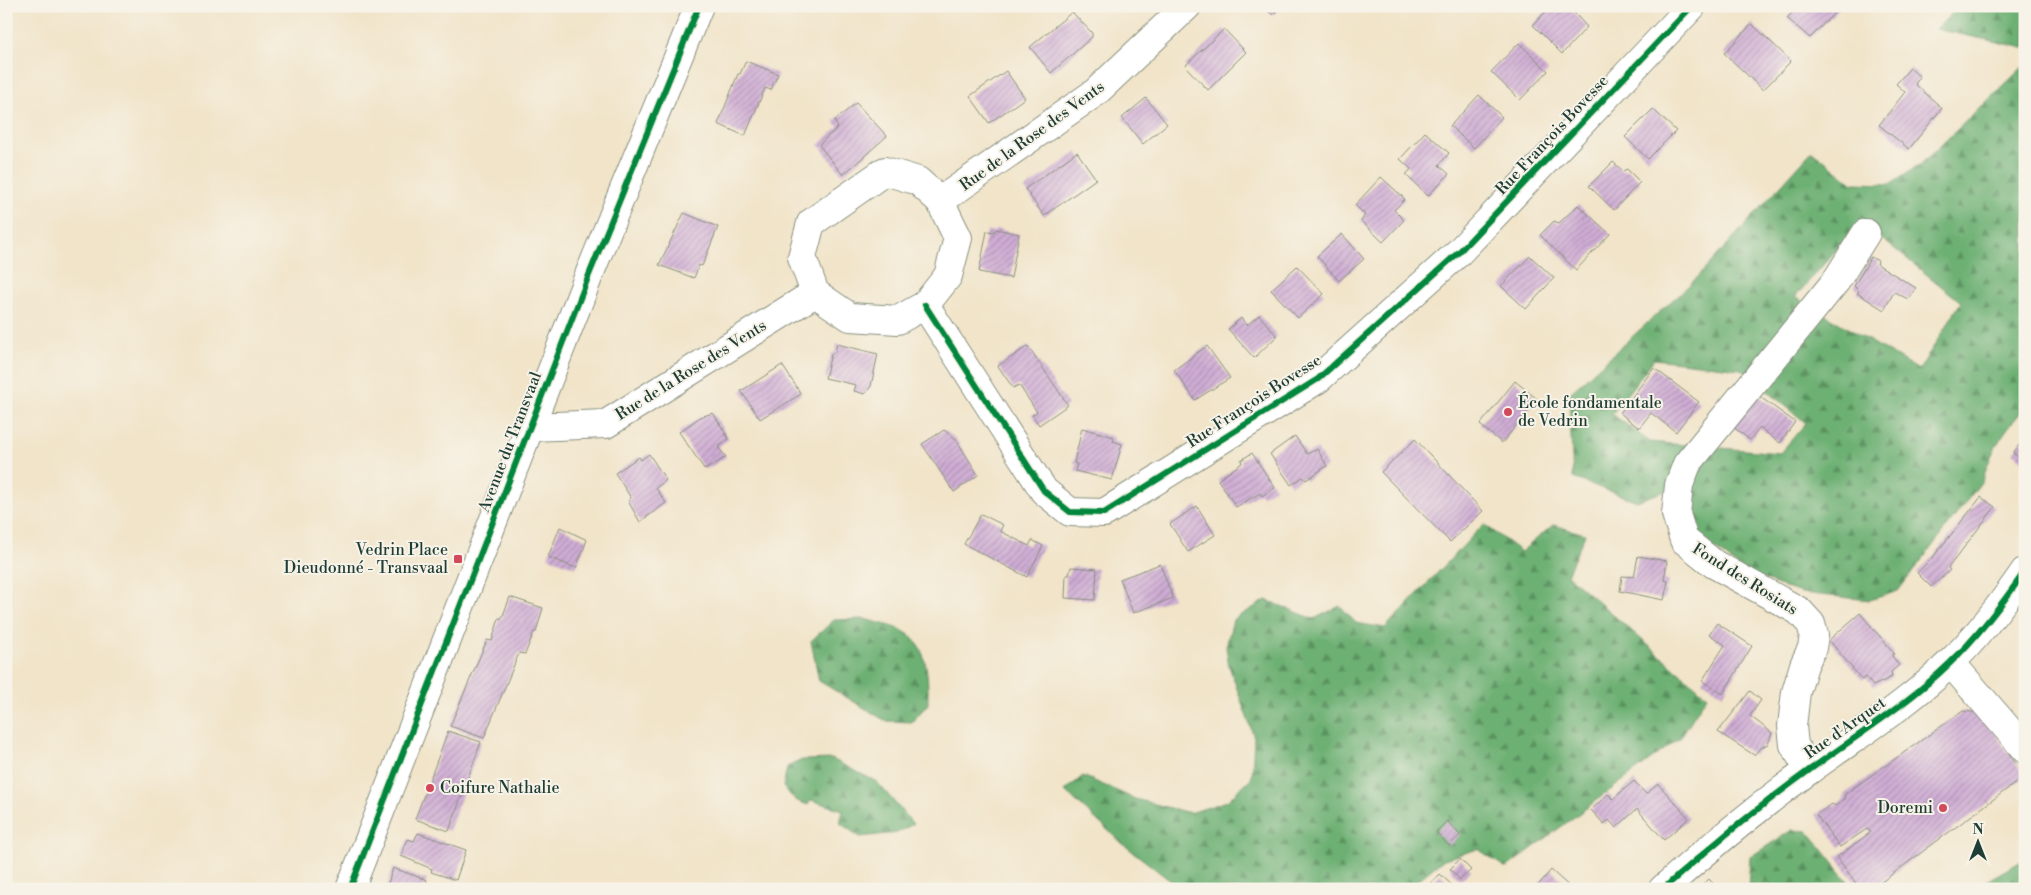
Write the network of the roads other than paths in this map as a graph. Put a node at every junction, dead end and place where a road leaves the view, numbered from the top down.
1 (699, 6) edge
2 (1187, 6) edge
3 (1692, 6) edge
4 (940, 201) junction
5 (1866, 233) dead end
6 (814, 293) junction
7 (925, 305) junction
8 (531, 427) junction
9 (2025, 571) edge
10 (1951, 663) junction
11 (2025, 749) edge
12 (1809, 770) junction
13 (350, 889) edge
14 (1663, 889) edge

1 - 8 street, Avenue du Transvaal
2 - 4 street, Rue de la Rose des Vents
3 - 7 street, Rue François Bovesse
4 - 6 street
4 - 7 street
5 - 12 street, Fond des Rosiats
6 - 7 street
6 - 8 street, Rue de la Rose des Vents
8 - 13 street, Avenue du Transvaal
9 - 10 street, Rue d'Arquet
10 - 11 street
10 - 12 street, Rue d'Arquet
12 - 14 street, Rue d'Arquet

